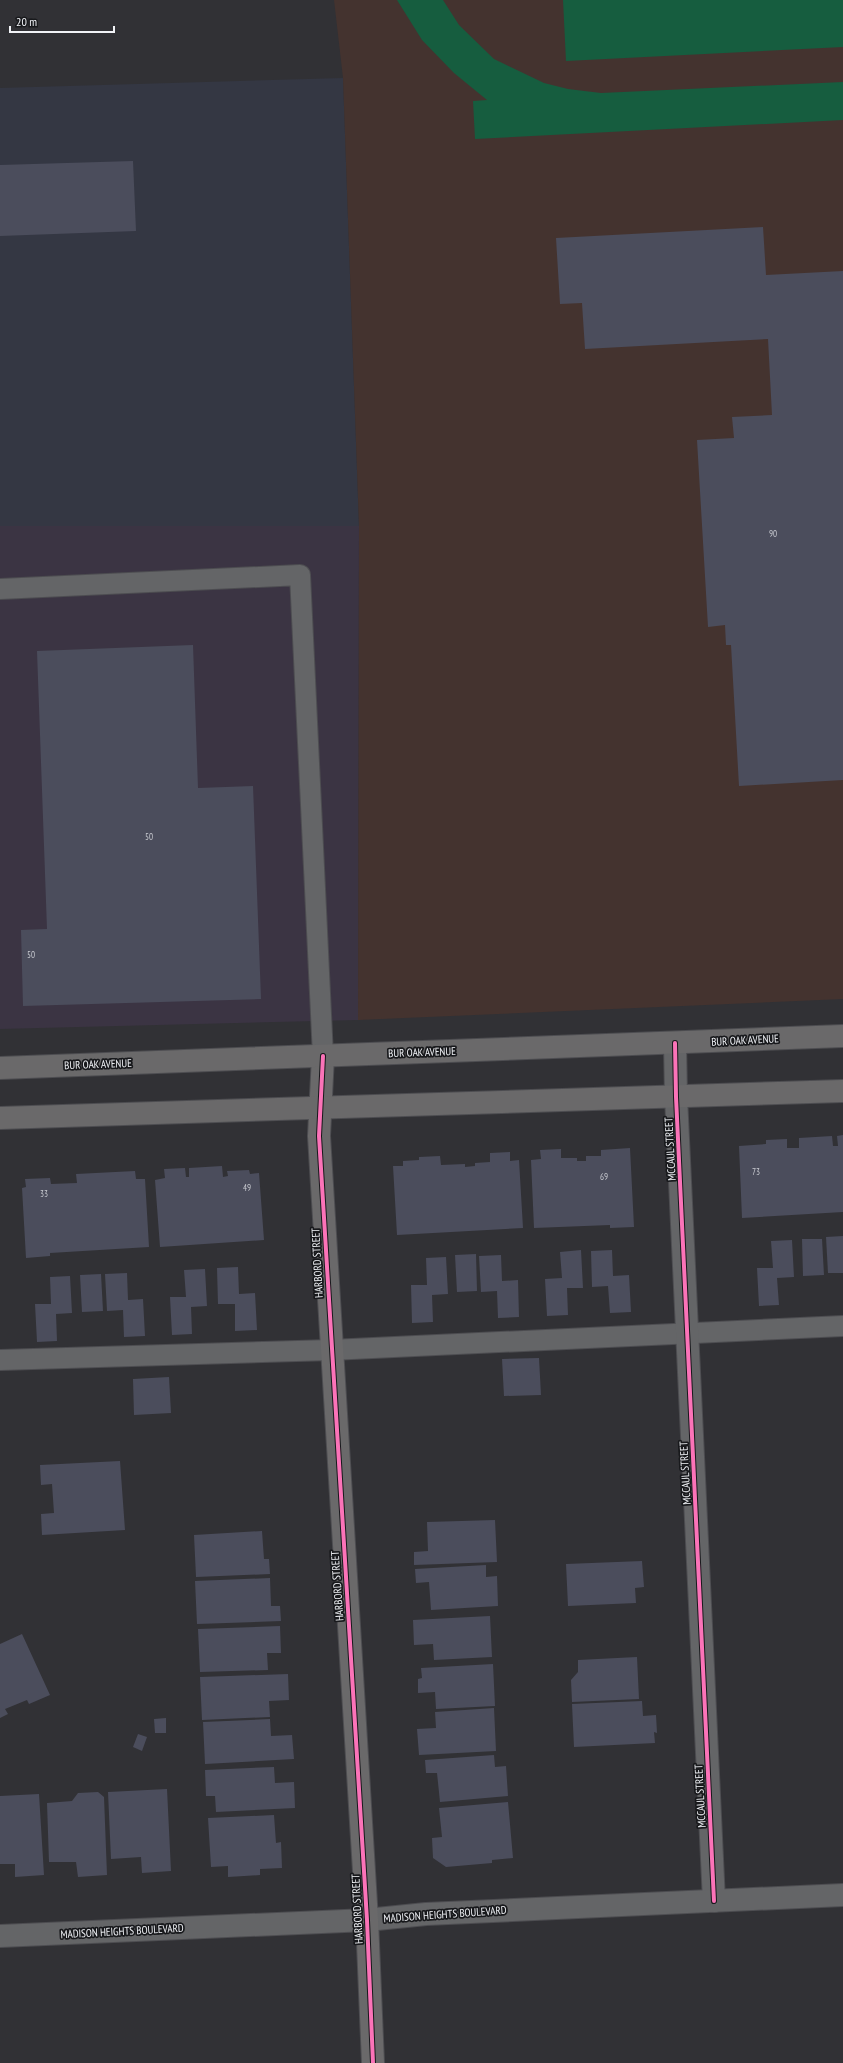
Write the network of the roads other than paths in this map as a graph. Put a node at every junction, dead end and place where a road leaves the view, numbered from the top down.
1 (0, 589) edge
2 (843, 1036) edge
3 (675, 1043) junction
4 (323, 1056) junction
5 (0, 1068) edge
6 (843, 1092) edge
7 (676, 1097) junction
8 (320, 1108) junction
9 (0, 1118) edge
10 (843, 1326) edge
11 (688, 1334) junction
12 (331, 1350) junction
13 (0, 1360) edge
14 (843, 1895) edge
15 (714, 1901) junction
16 (367, 1920) junction
17 (0, 1936) edge
18 (373, 2063) edge

1 - 4 lane
2 - 3 street, BUR OAK AVENUE
3 - 4 street, BUR OAK AVENUE
3 - 7 street, MCCAUL STREET
4 - 5 street, BUR OAK AVENUE
4 - 8 street, HARBORD STREET
6 - 7 street
7 - 8 street
7 - 11 street, MCCAUL STREET
8 - 9 street
8 - 12 street, HARBORD STREET
10 - 11 lane
11 - 12 lane
11 - 15 street, MCCAUL STREET
12 - 13 lane
12 - 16 street, HARBORD STREET
14 - 15 street, MADISON HEIGHTS BOULEVARD
15 - 16 street, MADISON HEIGHTS BOULEVARD
16 - 17 street, MADISON HEIGHTS BOULEVARD
16 - 18 street, HARBORD STREET

